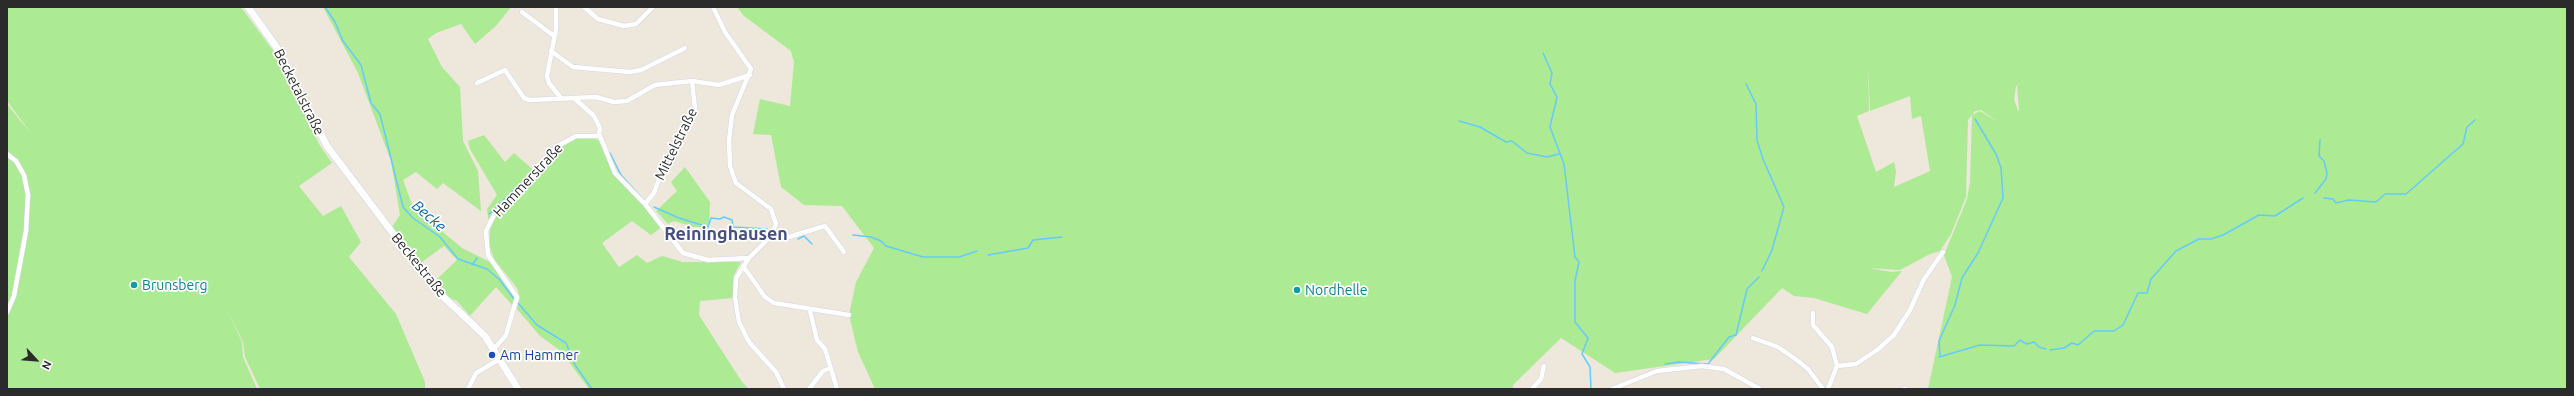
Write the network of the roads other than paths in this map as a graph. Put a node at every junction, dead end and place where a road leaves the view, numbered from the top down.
1 (248, 7) edge
2 (556, 7) edge
3 (584, 7) edge
4 (653, 7) edge
5 (713, 7) edge
6 (522, 12) dead end
7 (554, 36) junction
8 (686, 48) dead end
9 (551, 52) junction
10 (750, 75) junction
11 (692, 81) junction
12 (477, 83) dead end
13 (561, 98) junction
14 (574, 98) junction
15 (599, 134) junction
16 (7, 154) edge
17 (350, 178) joint
18 (645, 204) junction
19 (773, 232) junction
20 (844, 252) dead end
21 (1943, 252) dead end
22 (749, 258) junction
23 (743, 266) junction
24 (810, 311) junction
25 (7, 312) edge
26 (1813, 313) dead end
27 (848, 315) dead end
28 (1753, 338) dead end
29 (494, 349) junction
30 (500, 359) junction
31 (1544, 366) dead end
32 (1837, 366) junction
33 (830, 368) junction
34 (468, 389) edge
35 (518, 389) edge
36 (784, 389) edge
37 (809, 389) edge
38 (837, 389) edge
39 (1532, 389) edge
40 (1612, 389) edge
41 (1760, 389) edge
42 (1824, 389) edge
43 (1828, 389) edge

1 - 17 main road, Becketalstraße
2 - 7 street
3 - 4 street
5 - 10 street
6 - 7 street
7 - 9 street
8 - 9 street
9 - 13 street
10 - 11 street
10 - 19 street
11 - 14 street
11 - 18 street, Mittelstraße
12 - 13 street
13 - 14 street
14 - 15 street
15 - 18 street
15 - 29 street, Hammerstraße
16 - 25 street
17 - 29 main road, Beckestraße
18 - 22 street
19 - 20 street
19 - 22 street
21 - 32 street
22 - 23 street
23 - 24 street
23 - 36 street
24 - 27 street
24 - 33 street
26 - 32 street
28 - 42 street
29 - 30 main road, Beckestraße
30 - 34 street
30 - 35 main road, Beckestraße
31 - 39 street
32 - 43 street
33 - 37 street
33 - 38 street
40 - 41 street

